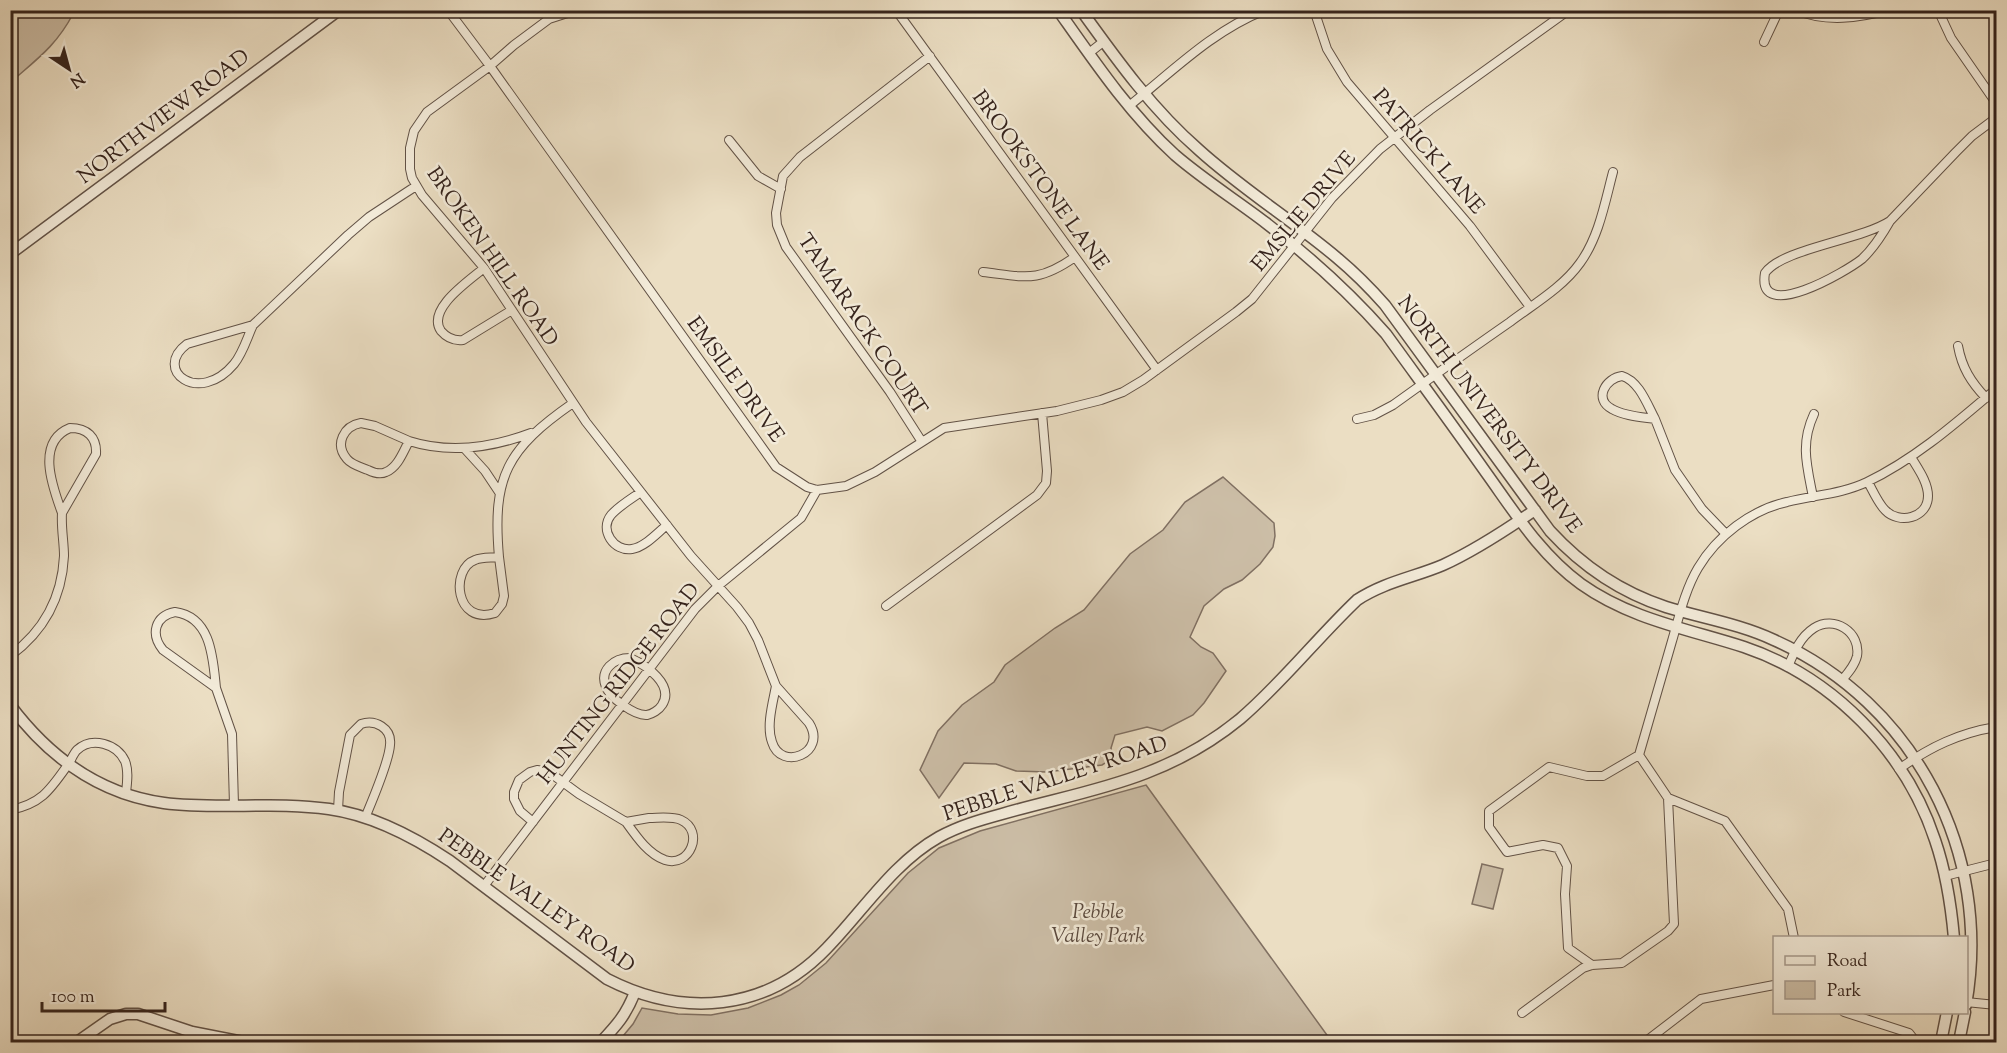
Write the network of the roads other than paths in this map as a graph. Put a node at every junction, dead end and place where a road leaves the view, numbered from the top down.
1 (339, 10) edge
2 (448, 10) edge
3 (577, 10) edge
4 (896, 10) edge
5 (1058, 10) edge
6 (1081, 10) edge
7 (1265, 10) edge
8 (1314, 10) edge
9 (1569, 10) edge
10 (1779, 10) edge
11 (1797, 10) edge
12 (1889, 10) edge
13 (1938, 10) edge
14 (1103, 42) junction
15 (1764, 42) dead end
16 (1089, 53) junction
17 (930, 56) junction
18 (490, 66) junction
19 (1144, 94) junction
20 (1996, 103) edge
21 (1129, 106) junction
22 (1996, 118) edge
23 (1394, 137) junction
24 (729, 140) dead end
25 (1613, 172) dead end
26 (416, 186) junction
27 (781, 189) junction
28 (1890, 221) junction
29 (1305, 232) junction
30 (1294, 246) junction
31 (10, 254) edge
32 (1075, 257) junction
33 (484, 268) junction
34 (983, 272) dead end
35 (1530, 307) junction
36 (512, 310) junction
37 (253, 325) junction
38 (1958, 346) dead end
39 (1157, 370) junction
40 (1437, 374) junction
41 (1422, 384) junction
42 (1996, 389) edge
43 (1986, 398) junction
44 (573, 404) junction
45 (1042, 413) junction
46 (1814, 414) dead end
47 (1357, 419) dead end
48 (1655, 419) junction
49 (534, 432) junction
50 (409, 441) junction
51 (922, 442) junction
52 (464, 448) junction
53 (1911, 457) junction
54 (1868, 482) junction
55 (817, 490) junction
56 (500, 492) junction
57 (641, 492) junction
58 (1813, 497) junction
59 (1535, 510) junction
60 (62, 513) junction
61 (1520, 520) junction
62 (667, 525) junction
63 (1726, 534) junction
64 (499, 557) junction
65 (718, 586) junction
66 (886, 606) dead end
67 (1681, 610) junction
68 (1676, 628) junction
69 (1795, 650) junction
70 (10, 656) edge
71 (1788, 667) junction
72 (648, 670) junction
73 (1842, 680) junction
74 (776, 686) junction
75 (216, 688) junction
76 (622, 704) junction
77 (10, 705) edge
78 (1996, 727) edge
79 (1639, 755) junction
80 (1915, 758) junction
81 (68, 765) junction
82 (1899, 769) junction
83 (563, 783) junction
84 (126, 793) junction
85 (1668, 798) junction
86 (234, 804) junction
87 (10, 810) edge
88 (338, 810) junction
89 (365, 818) junction
90 (533, 822) junction
91 (626, 822) junction
92 (1996, 863) edge
93 (1963, 871) junction
94 (1946, 876) junction
95 (484, 886) junction
96 (1794, 936) edge
97 (1954, 936) edge
98 (1592, 965) junction
99 (1773, 985) edge
100 (1968, 989) edge
101 (635, 992) junction
102 (1968, 1003) edge
103 (1996, 1005) edge
104 (1522, 1013) dead end
105 (1850, 1014) edge
106 (1947, 1014) edge
107 (1965, 1014) edge
108 (77, 1042) edge
109 (243, 1042) edge
110 (601, 1042) edge
111 (1645, 1042) edge
112 (1916, 1042) edge
113 (1941, 1042) edge
114 (1959, 1042) edge

1 - 31 street, NORTHVIEW ROAD
2 - 18 street, EMSILE DRIVE
3 - 18 street, BROKEN HILL ROAD
4 - 17 street, BROOKSTONE LANE
5 - 16 street, NORTH UNIVERSITY DRIVE
6 - 14 street, NORTH UNIVERSITY DRIVE
7 - 19 street
8 - 23 street, PATRICK LANE
9 - 23 street, EMSLIE DRIVE
10 - 15 street
11 - 12 street
13 - 20 street
14 - 16 street
14 - 19 street, NORTH UNIVERSITY DRIVE
16 - 21 street, NORTH UNIVERSITY DRIVE
17 - 27 street, TAMARACK COURT
17 - 32 street, BROOKSTONE LANE
18 - 26 street, BROKEN HILL ROAD
18 - 55 street, EMSILE DRIVE
19 - 21 street
19 - 29 street, NORTH UNIVERSITY DRIVE
21 - 30 street, NORTH UNIVERSITY DRIVE
22 - 28 street
23 - 29 street, EMSLIE DRIVE
23 - 35 street, PATRICK LANE
24 - 27 street
25 - 35 street
26 - 33 street, BROKEN HILL ROAD
26 - 37 street
27 - 51 street, TAMARACK COURT
28 - 28 street
29 - 30 street, EMSLIE DRIVE
29 - 40 street, NORTH UNIVERSITY DRIVE
30 - 39 street, EMSLIE DRIVE
30 - 41 street, NORTH UNIVERSITY DRIVE
32 - 34 street
32 - 39 street, BROOKSTONE LANE
33 - 36 street, BROKEN HILL ROAD
33 - 36 street
35 - 40 street
36 - 44 street, BROKEN HILL ROAD
37 - 37 street
38 - 43 street
39 - 45 street, EMSLIE DRIVE
40 - 41 street
40 - 59 street, NORTH UNIVERSITY DRIVE
41 - 47 street
41 - 61 street, NORTH UNIVERSITY DRIVE
42 - 43 street
43 - 53 street
44 - 49 street
44 - 57 street, BROKEN HILL ROAD
45 - 51 street
45 - 66 street
46 - 58 street
48 - 48 street
48 - 63 street
49 - 52 street
49 - 56 street
50 - 50 street
50 - 52 street
51 - 55 street
52 - 56 street
53 - 54 street
53 - 54 street
54 - 58 street
55 - 65 street, HUNTING RIDGE ROAD
56 - 64 street
57 - 62 street, BROKEN HILL ROAD
57 - 62 street
58 - 63 street
59 - 61 street, PEBBLE VALLEY ROAD
59 - 67 street, NORTH UNIVERSITY DRIVE
60 - 60 street
60 - 70 street
61 - 68 street, NORTH UNIVERSITY DRIVE
61 - 101 street, PEBBLE VALLEY ROAD
62 - 65 street, BROKEN HILL ROAD
63 - 67 street
64 - 64 street
65 - 72 street, HUNTING RIDGE ROAD
65 - 74 street, BROKEN HILL ROAD
67 - 68 street
67 - 69 street, NORTH UNIVERSITY DRIVE
68 - 71 street, NORTH UNIVERSITY DRIVE
68 - 79 street
69 - 71 street
69 - 73 street, NORTH UNIVERSITY DRIVE
69 - 73 street
71 - 82 street, NORTH UNIVERSITY DRIVE
72 - 76 street, HUNTING RIDGE ROAD
72 - 76 street
72 - 76 street
73 - 80 street, NORTH UNIVERSITY DRIVE
74 - 74 street
75 - 75 street
75 - 86 street
76 - 83 street, HUNTING RIDGE ROAD
77 - 81 street, PEBBLE VALLEY ROAD
78 - 80 street
79 - 85 street
79 - 98 street
80 - 82 street
80 - 93 street, NORTH UNIVERSITY DRIVE
81 - 84 street, PEBBLE VALLEY ROAD
81 - 84 street
81 - 87 street
82 - 94 street, NORTH UNIVERSITY DRIVE
83 - 90 street, HUNTING RIDGE ROAD
83 - 90 street
83 - 91 street
84 - 86 street, PEBBLE VALLEY ROAD
85 - 96 street
85 - 98 street
86 - 88 street, PEBBLE VALLEY ROAD
88 - 89 street, PEBBLE VALLEY ROAD
88 - 89 street
89 - 95 street, PEBBLE VALLEY ROAD
90 - 95 street, HUNTING RIDGE ROAD
91 - 91 street
92 - 93 street
93 - 94 street
93 - 100 street, NORTH UNIVERSITY DRIVE
94 - 97 street, NORTH UNIVERSITY DRIVE
95 - 101 street, PEBBLE VALLEY ROAD
98 - 104 street
99 - 111 street
101 - 110 street
102 - 103 street
105 - 112 street
106 - 113 street
107 - 114 street
108 - 109 street

